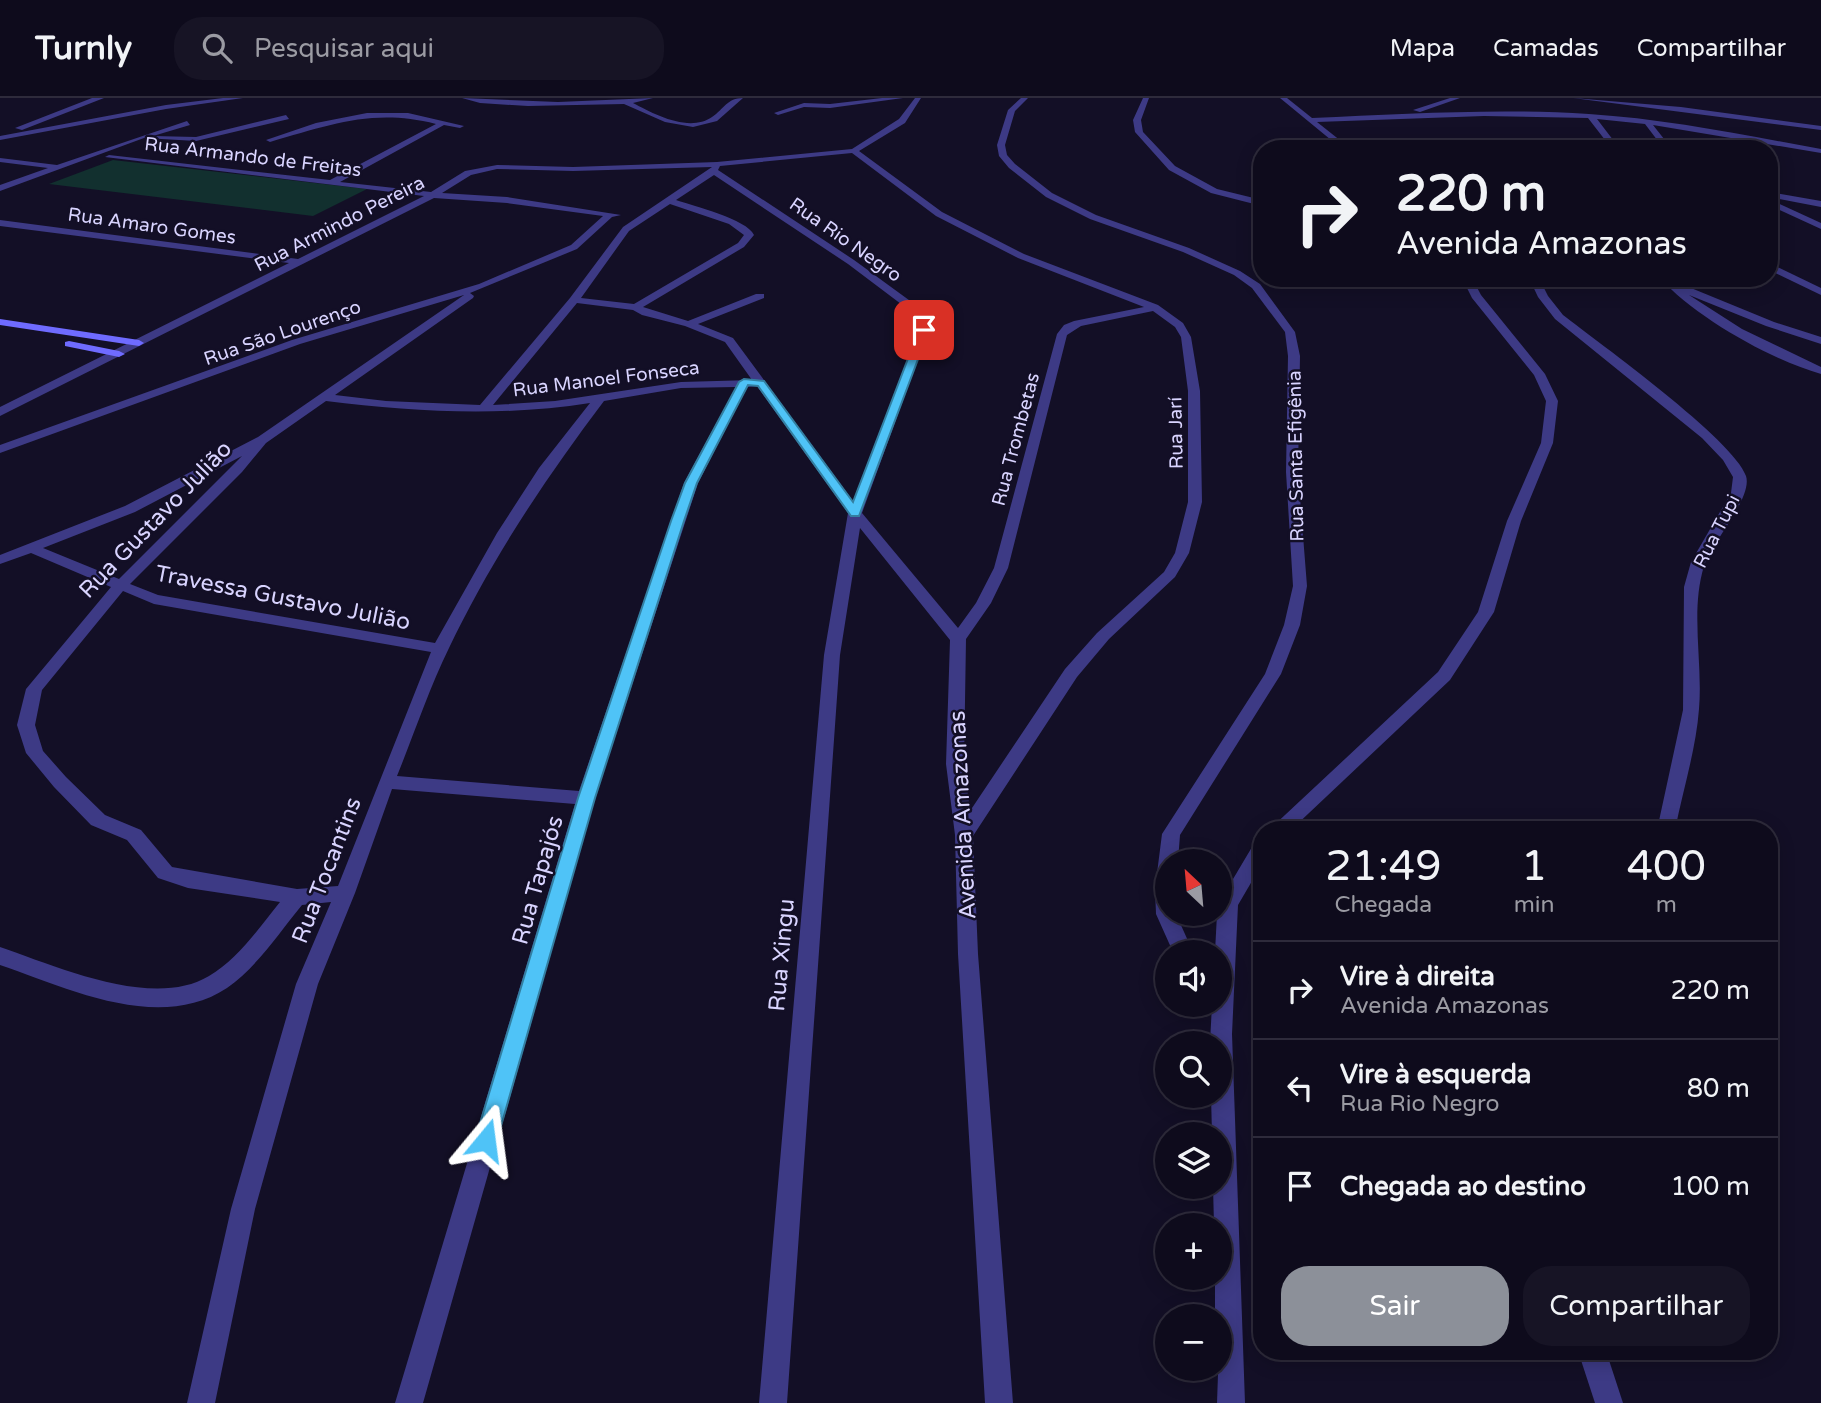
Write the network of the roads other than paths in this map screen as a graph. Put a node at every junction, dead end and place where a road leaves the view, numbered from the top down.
1 (101, 98) edge
2 (240, 98) edge
3 (465, 98) edge
4 (617, 98) edge
5 (650, 98) edge
6 (740, 98) edge
7 (900, 98) edge
8 (918, 98) edge
9 (1025, 98) edge
10 (1146, 98) edge
11 (1283, 98) edge
12 (1457, 98) edge
13 (1576, 98) edge
14 (804, 101) edge
15 (626, 103) junction
16 (778, 113) dead end
17 (1591, 116) junction
18 (286, 117) dead end
19 (1394, 117) junction
20 (1310, 120) junction
21 (1647, 122) junction
22 (187, 123) dead end
23 (441, 124) junction
24 (460, 126) dead end
25 (1821, 128) edge
26 (0, 137) edge
27 (141, 137) junction
28 (156, 140) junction
29 (270, 140) dead end
30 (1336, 140) edge
31 (1609, 140) edge
32 (1661, 140) edge
33 (1755, 140) edge
34 (1778, 144) edge
35 (854, 151) junction
36 (1821, 151) edge
37 (110, 157) junction
38 (0, 160) edge
39 (58, 166) junction
40 (716, 167) junction
41 (331, 183) junction
42 (0, 188) edge
43 (433, 195) junction
44 (1778, 196) edge
45 (0, 199) edge
46 (671, 201) junction
47 (1253, 201) edge
48 (1821, 204) edge
49 (1778, 206) edge
50 (610, 214) junction
51 (642, 219) junction
52 (0, 223) edge
53 (1821, 226) edge
54 (589, 252) junction
55 (300, 262) junction
56 (1778, 270) edge
57 (1253, 284) edge
58 (483, 286) junction
59 (1257, 287) edge
60 (1472, 287) edge
61 (1538, 287) edge
62 (1674, 287) edge
63 (1683, 287) edge
64 (1821, 292) edge
65 (760, 296) dead end
66 (574, 300) junction
67 (636, 307) junction
68 (1154, 307) junction
69 (0, 322) edge
70 (689, 324) junction
71 (0, 331) edge
72 (1821, 341) edge
73 (139, 344) junction
74 (1764, 346) junction
75 (119, 354) junction
76 (1821, 372) edge
77 (1821, 380) edge
78 (752, 383) junction
79 (325, 397) junction
80 (600, 398) junction
81 (483, 409) junction
82 (0, 412) edge
83 (262, 440) junction
84 (0, 449) edge
85 (855, 513) junction
86 (31, 548) junction
87 (0, 560) edge
88 (118, 585) junction
89 (958, 639) junction
90 (440, 649) junction
91 (386, 782) junction
92 (586, 798) junction
93 (1288, 821) edge
94 (1668, 821) edge
95 (964, 835) junction
96 (1253, 861) edge
97 (345, 893) junction
98 (297, 897) junction
99 (1178, 940) edge
100 (0, 956) edge
101 (1220, 1031) edge
102 (1222, 1108) edge
103 (1595, 1360) edge
104 (201, 1403) edge
105 (409, 1403) edge
106 (773, 1403) edge
107 (999, 1403) edge
108 (1231, 1403) edge
109 (1609, 1403) edge

1 - 26 street
2 - 26 street
3 - 15 street
4 - 15 street
5 - 15 street
6 - 15 street
7 - 14 street
8 - 35 street
9 - 57 street, Rua Santa Efigênia
10 - 47 street
11 - 20 street
12 - 19 street
13 - 25 street
14 - 16 street
17 - 19 street
17 - 21 street
17 - 31 street
18 - 28 street
19 - 20 street
20 - 30 street
21 - 32 street
21 - 33 street
22 - 27 street
23 - 24 street
23 - 29 street
23 - 41 street
27 - 28 street
27 - 39 street
28 - 37 street
34 - 36 street
35 - 40 street
35 - 68 street, Rua Jarí
37 - 41 street, Rua Armando de Freitas
37 - 45 street
38 - 39 street
39 - 42 street
40 - 43 street, Rua Armindo Pereira
40 - 46 street
40 - 85 street, Rua Rio Negro
41 - 43 street, Rua Armando de Freitas
43 - 50 street, Rua Armando de Freitas
43 - 55 street, Rua Armindo Pereira
44 - 48 street
46 - 51 street
46 - 67 street
49 - 53 street
50 - 51 street, Rua Armando de Freitas
50 - 54 street
51 - 54 street
52 - 55 street, Rua Amaro Gomes
54 - 58 street, Rua São Lourenço
54 - 66 street, Rua Manoel Fonseca
55 - 73 street, Rua Armindo Pereira
56 - 64 street
58 - 79 street
58 - 84 street, Rua São Lourenço
59 - 99 street, Rua Santa Efigênia
60 - 93 street
61 - 94 street, Rua Tupi
62 - 74 street
63 - 72 street
65 - 70 street
66 - 67 street
66 - 81 street, Rua Manoel Fonseca
67 - 70 street
68 - 89 street, Rua Trombetas
68 - 95 street, Rua Jarí
69 - 73 street
70 - 78 street
71 - 75 street
73 - 75 street, Rua Armindo Pereira
74 - 76 street
74 - 77 street
75 - 82 street, Rua Armindo Pereira
78 - 80 street, Rua Manoel Fonseca
78 - 85 street
78 - 92 street, Rua Tapajós
79 - 81 street
79 - 83 street
80 - 81 street, Rua Manoel Fonseca
80 - 90 street, Rua Tocantins
83 - 86 street
83 - 88 street, Rua Gustavo Julião
85 - 89 street
85 - 106 street, Rua Xingu
86 - 87 street
86 - 88 street, Travessa Gustavo Julião
88 - 90 street, Travessa Gustavo Julião
88 - 98 street, Rua Gustavo Julião
89 - 95 street, Avenida Amazonas
90 - 91 street, Rua Tocantins
91 - 92 street
91 - 97 street, Rua Tocantins
92 - 105 street, Rua Tapajós
95 - 107 street, Avenida Amazonas
96 - 101 street
97 - 98 street, Rua Gustavo Julião
97 - 104 street, Rua Tocantins
98 - 100 street
102 - 108 street
103 - 109 street

